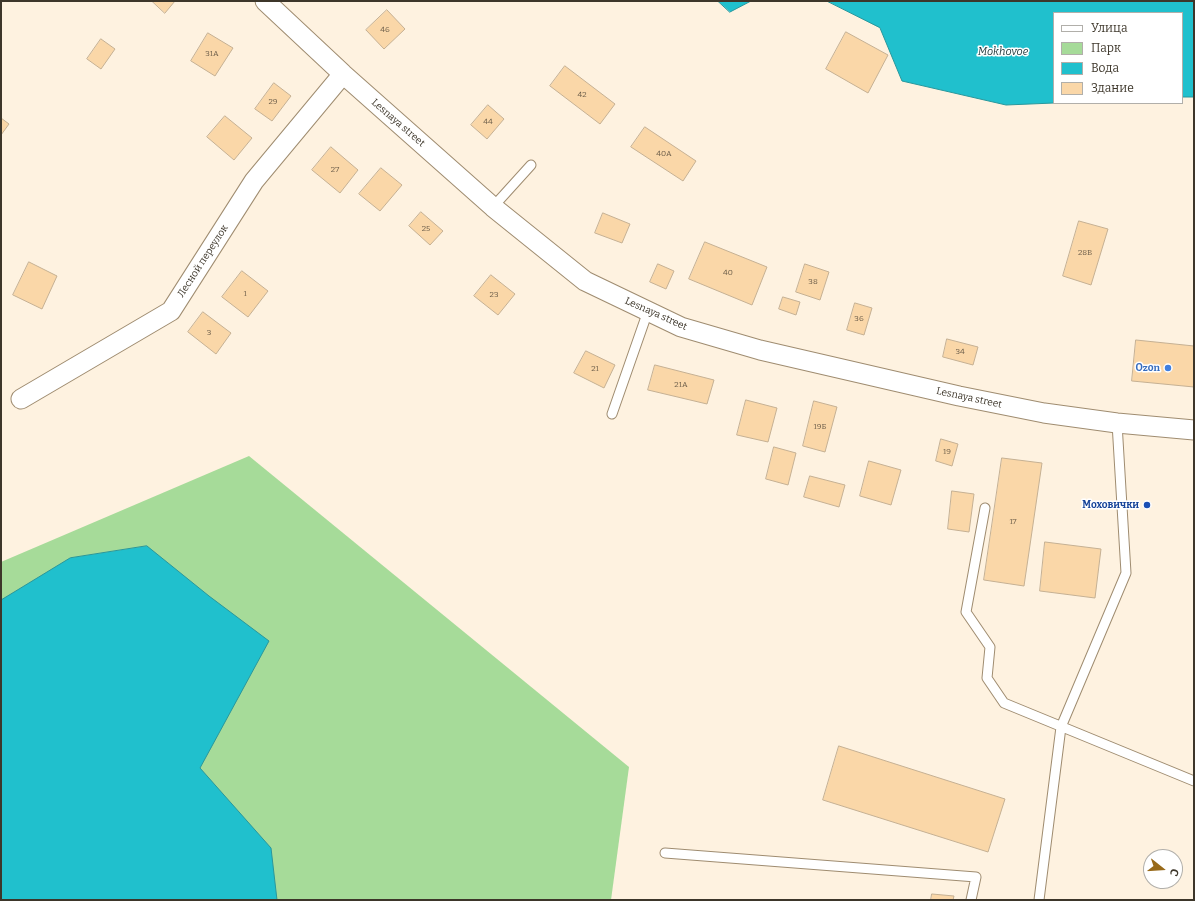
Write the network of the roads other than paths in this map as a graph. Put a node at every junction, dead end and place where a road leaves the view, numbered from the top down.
1 (265, 1) edge
2 (343, 74) junction
3 (531, 166) dead end
4 (493, 207) junction
5 (648, 311) junction
6 (21, 399) dead end
7 (612, 414) dead end
8 (1117, 423) junction
9 (1194, 430) edge
10 (985, 508) dead end
11 (1061, 727) junction
12 (1194, 781) edge
13 (665, 853) dead end
14 (971, 900) edge
15 (1039, 900) edge

1 - 2 street, Lesnaya street
2 - 4 street, Lesnaya street
2 - 6 street, Лесной переулок
3 - 4 lane
4 - 5 street, Lesnaya street
5 - 7 lane
5 - 8 street, Lesnaya street
8 - 9 street, Lesnaya street
8 - 11 lane
10 - 11 lane
11 - 12 lane
11 - 15 lane
13 - 14 lane

